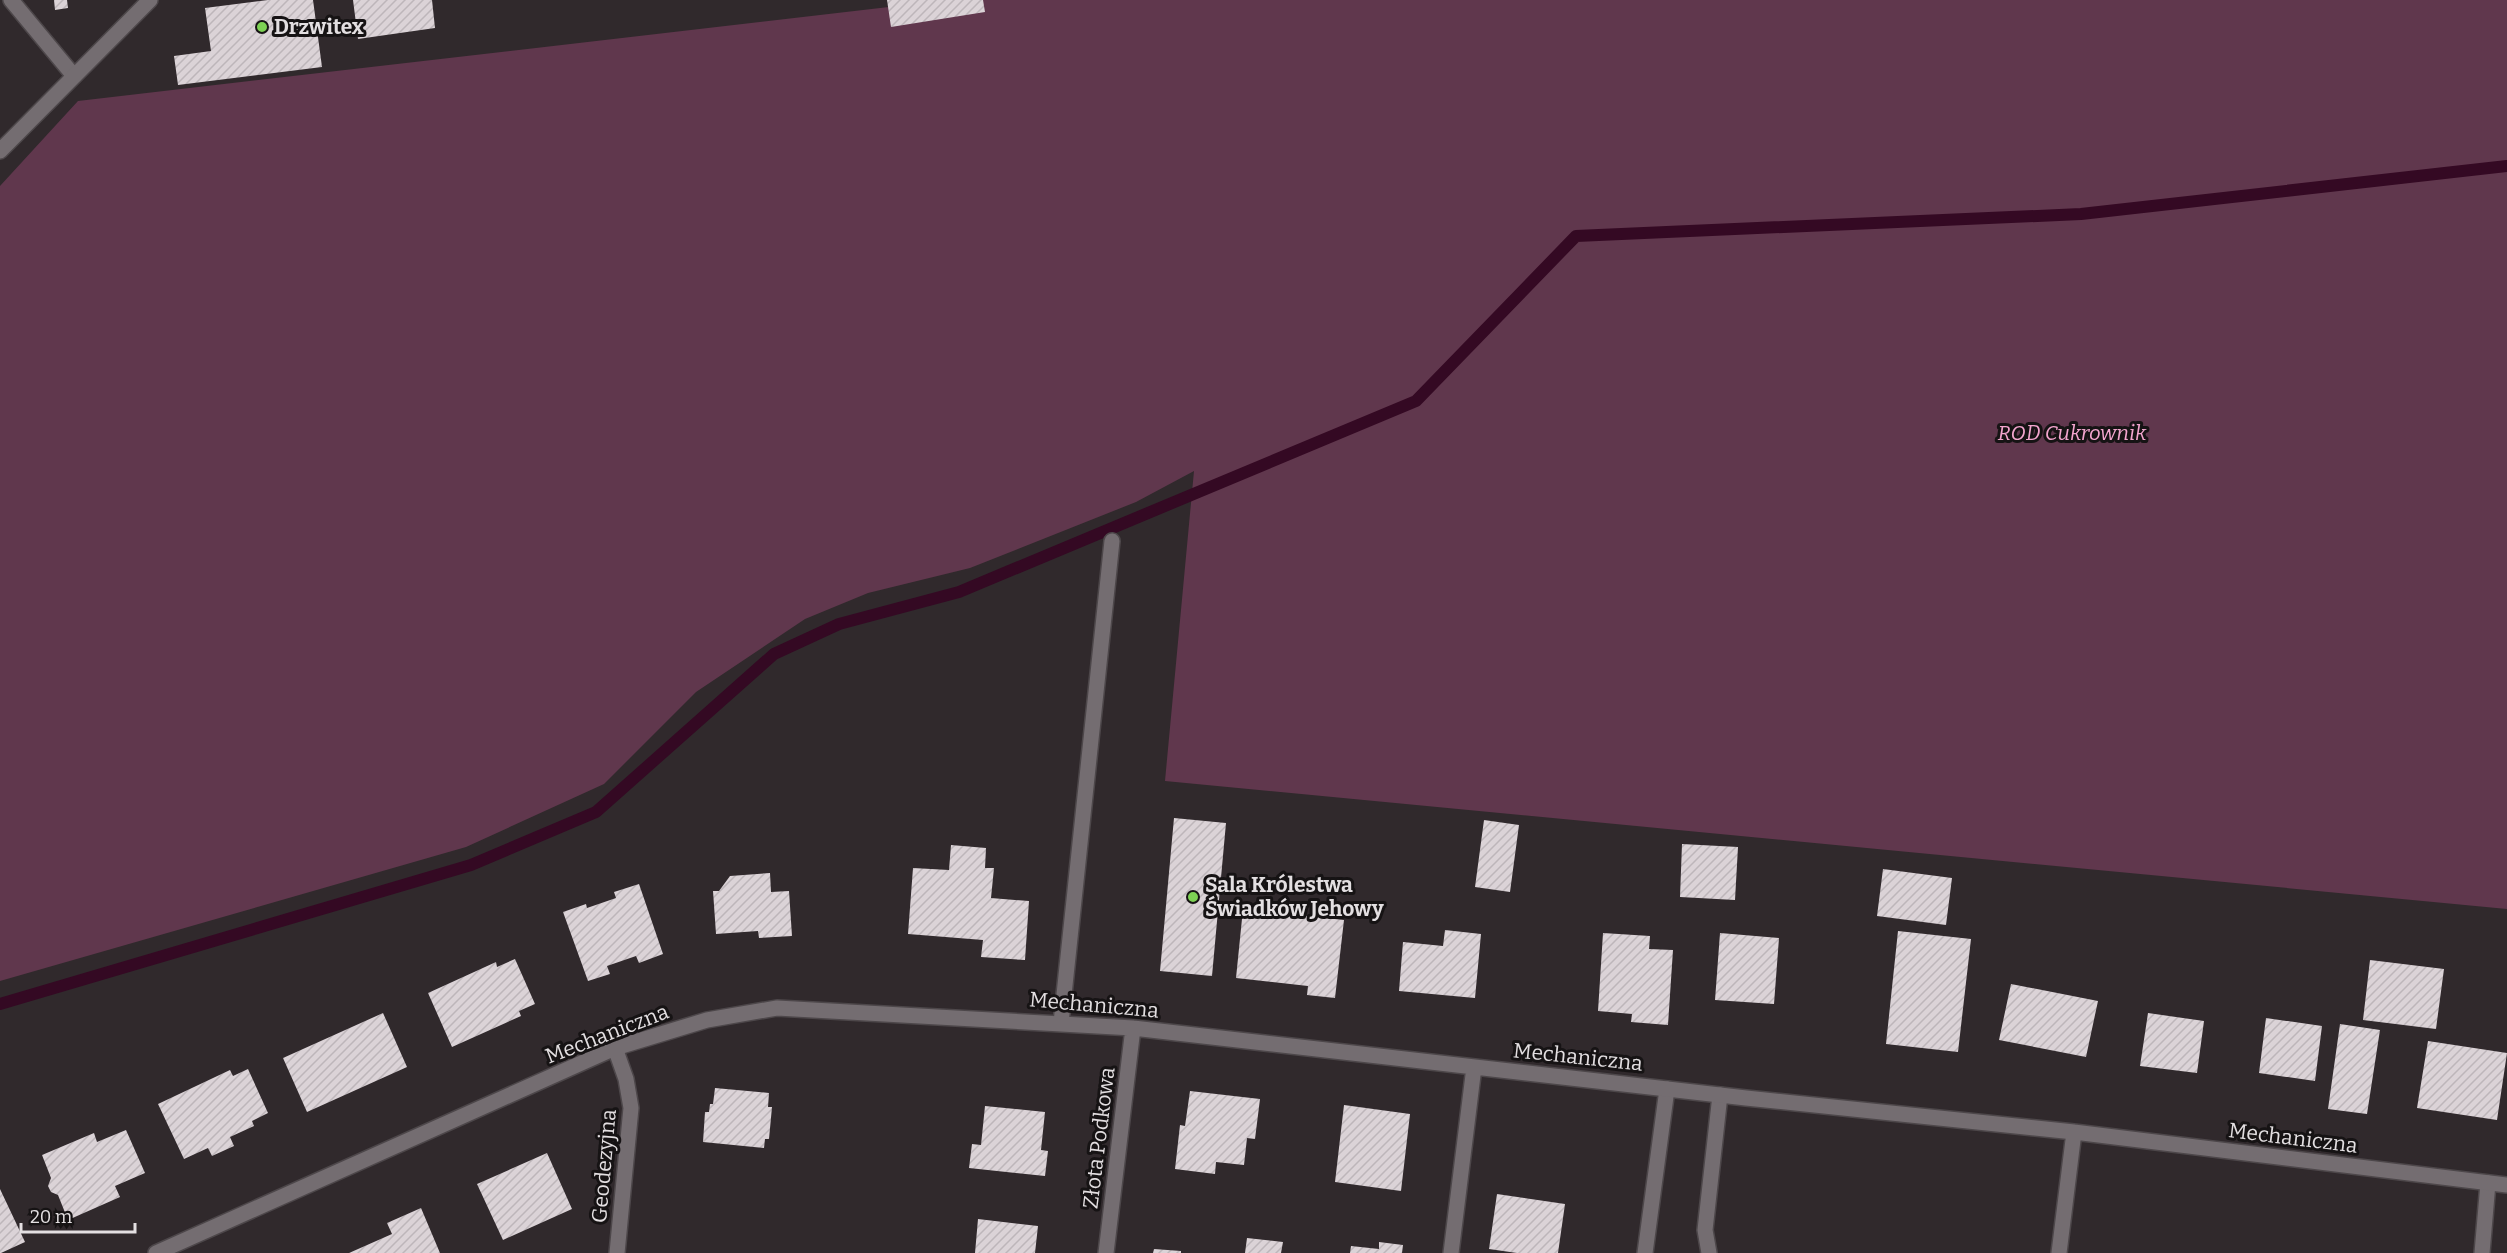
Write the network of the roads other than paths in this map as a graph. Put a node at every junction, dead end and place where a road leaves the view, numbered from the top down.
1 (11, 0) edge
2 (150, 0) edge
3 (74, 76) junction
4 (0, 151) edge
5 (1112, 541) dead end
6 (1061, 1023) junction
7 (1133, 1028) junction
8 (615, 1048) junction
9 (1474, 1067) junction
10 (1667, 1089) junction
11 (1720, 1095) junction
12 (2074, 1132) junction
13 (2488, 1183) junction
14 (2507, 1185) edge
15 (156, 1253) edge
16 (617, 1253) edge
17 (1106, 1253) edge
18 (1450, 1253) edge
19 (1645, 1253) edge
20 (1709, 1253) edge
21 (2059, 1253) edge
22 (2482, 1253) edge

1 - 3 street
2 - 3 street
3 - 4 street
5 - 6 street
6 - 7 street, Mechaniczna
6 - 8 street, Mechaniczna
7 - 9 street, Mechaniczna
7 - 17 street, Złota Podkowa
8 - 15 street, Mechaniczna
8 - 16 street, Geodezyjna
9 - 10 street, Mechaniczna
9 - 18 street
10 - 11 street, Mechaniczna
10 - 19 street
11 - 12 street, Mechaniczna
11 - 20 street
12 - 13 street, Mechaniczna
12 - 21 street
13 - 14 street, Mechaniczna
13 - 22 street

